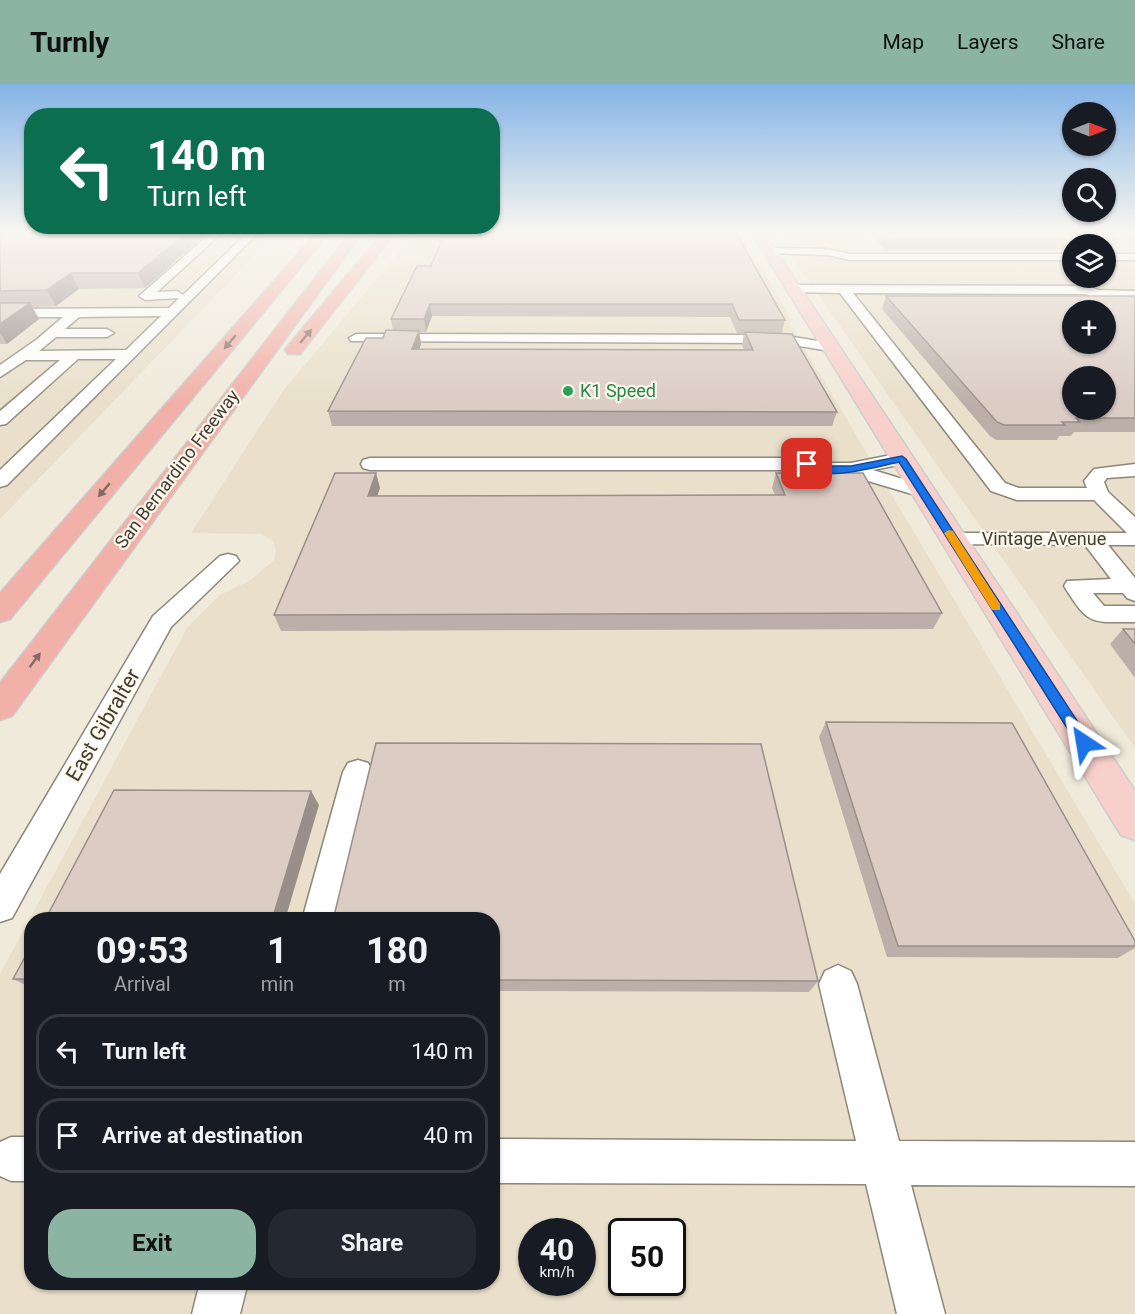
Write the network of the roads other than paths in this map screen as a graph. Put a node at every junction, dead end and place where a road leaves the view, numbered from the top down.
1 (146, 290) edge
2 (194, 290) edge
3 (274, 290) edge
4 (312, 290) edge
5 (342, 290) edge
6 (795, 290) edge
7 (844, 290) edge
8 (1090, 290) edge
9 (189, 295) junction
10 (1135, 295) edge
11 (76, 312) junction
12 (172, 312) junction
13 (0, 313) edge
14 (52, 333) junction
15 (107, 333) dead end
16 (357, 338) dead end
17 (825, 340) junction
18 (129, 354) junction
19 (74, 355) junction
20 (23, 356) junction
21 (279, 367) dead end
22 (0, 372) edge
23 (258, 393) dead end
24 (0, 420) edge
25 (902, 459) junction
26 (370, 464) dead end
27 (851, 469) junction
28 (1135, 470) edge
29 (0, 481) edge
30 (165, 485) junction
31 (922, 491) junction
32 (1099, 494) junction
33 (1135, 529) edge
34 (952, 538) junction
35 (1090, 539) junction
36 (1135, 539) edge
37 (228, 561) dead end
38 (1132, 589) edge
39 (0, 612) edge
40 (1135, 614) edge
41 (0, 707) edge
42 (358, 772) dead end
43 (1135, 823) edge
44 (0, 906) edge
45 (321, 912) edge
46 (838, 984) dead end
47 (500, 1161) edge
48 (883, 1162) junction
49 (1135, 1164) edge
50 (222, 1290) edge
51 (216, 1314) edge
52 (921, 1314) edge

1 - 9 street
2 - 9 street
3 -> 39 highway, San Bernardino Freeway
4 - 30 highway, San Bernardino Freeway
21 -> 5 highway
6 - 17 main road
7 - 32 street
8 - 10 street
9 - 12 street
11 - 12 street
11 - 13 street
11 - 14 street
12 - 18 street
14 - 15 street
14 - 20 street
16 - 17 street
17 - 25 main road
18 - 19 street
18 - 29 street
19 - 20 street
19 - 24 street
20 - 22 street
23 - 30 highway
25 - 27 street
25 - 31 main road
26 - 27 street
27 - 31 street
28 - 32 street
41 -> 30 highway, San Bernardino Freeway
31 - 34 main road
32 - 33 street
34 - 35 street, Vintage Avenue
34 - 43 main road
35 - 36 street, Vintage Avenue
35 - 38 street
37 - 44 street, East Gibralter
38 - 40 street
42 - 45 street
46 - 48 street
47 - 48 street
48 - 49 street
48 - 52 street
50 - 51 street

